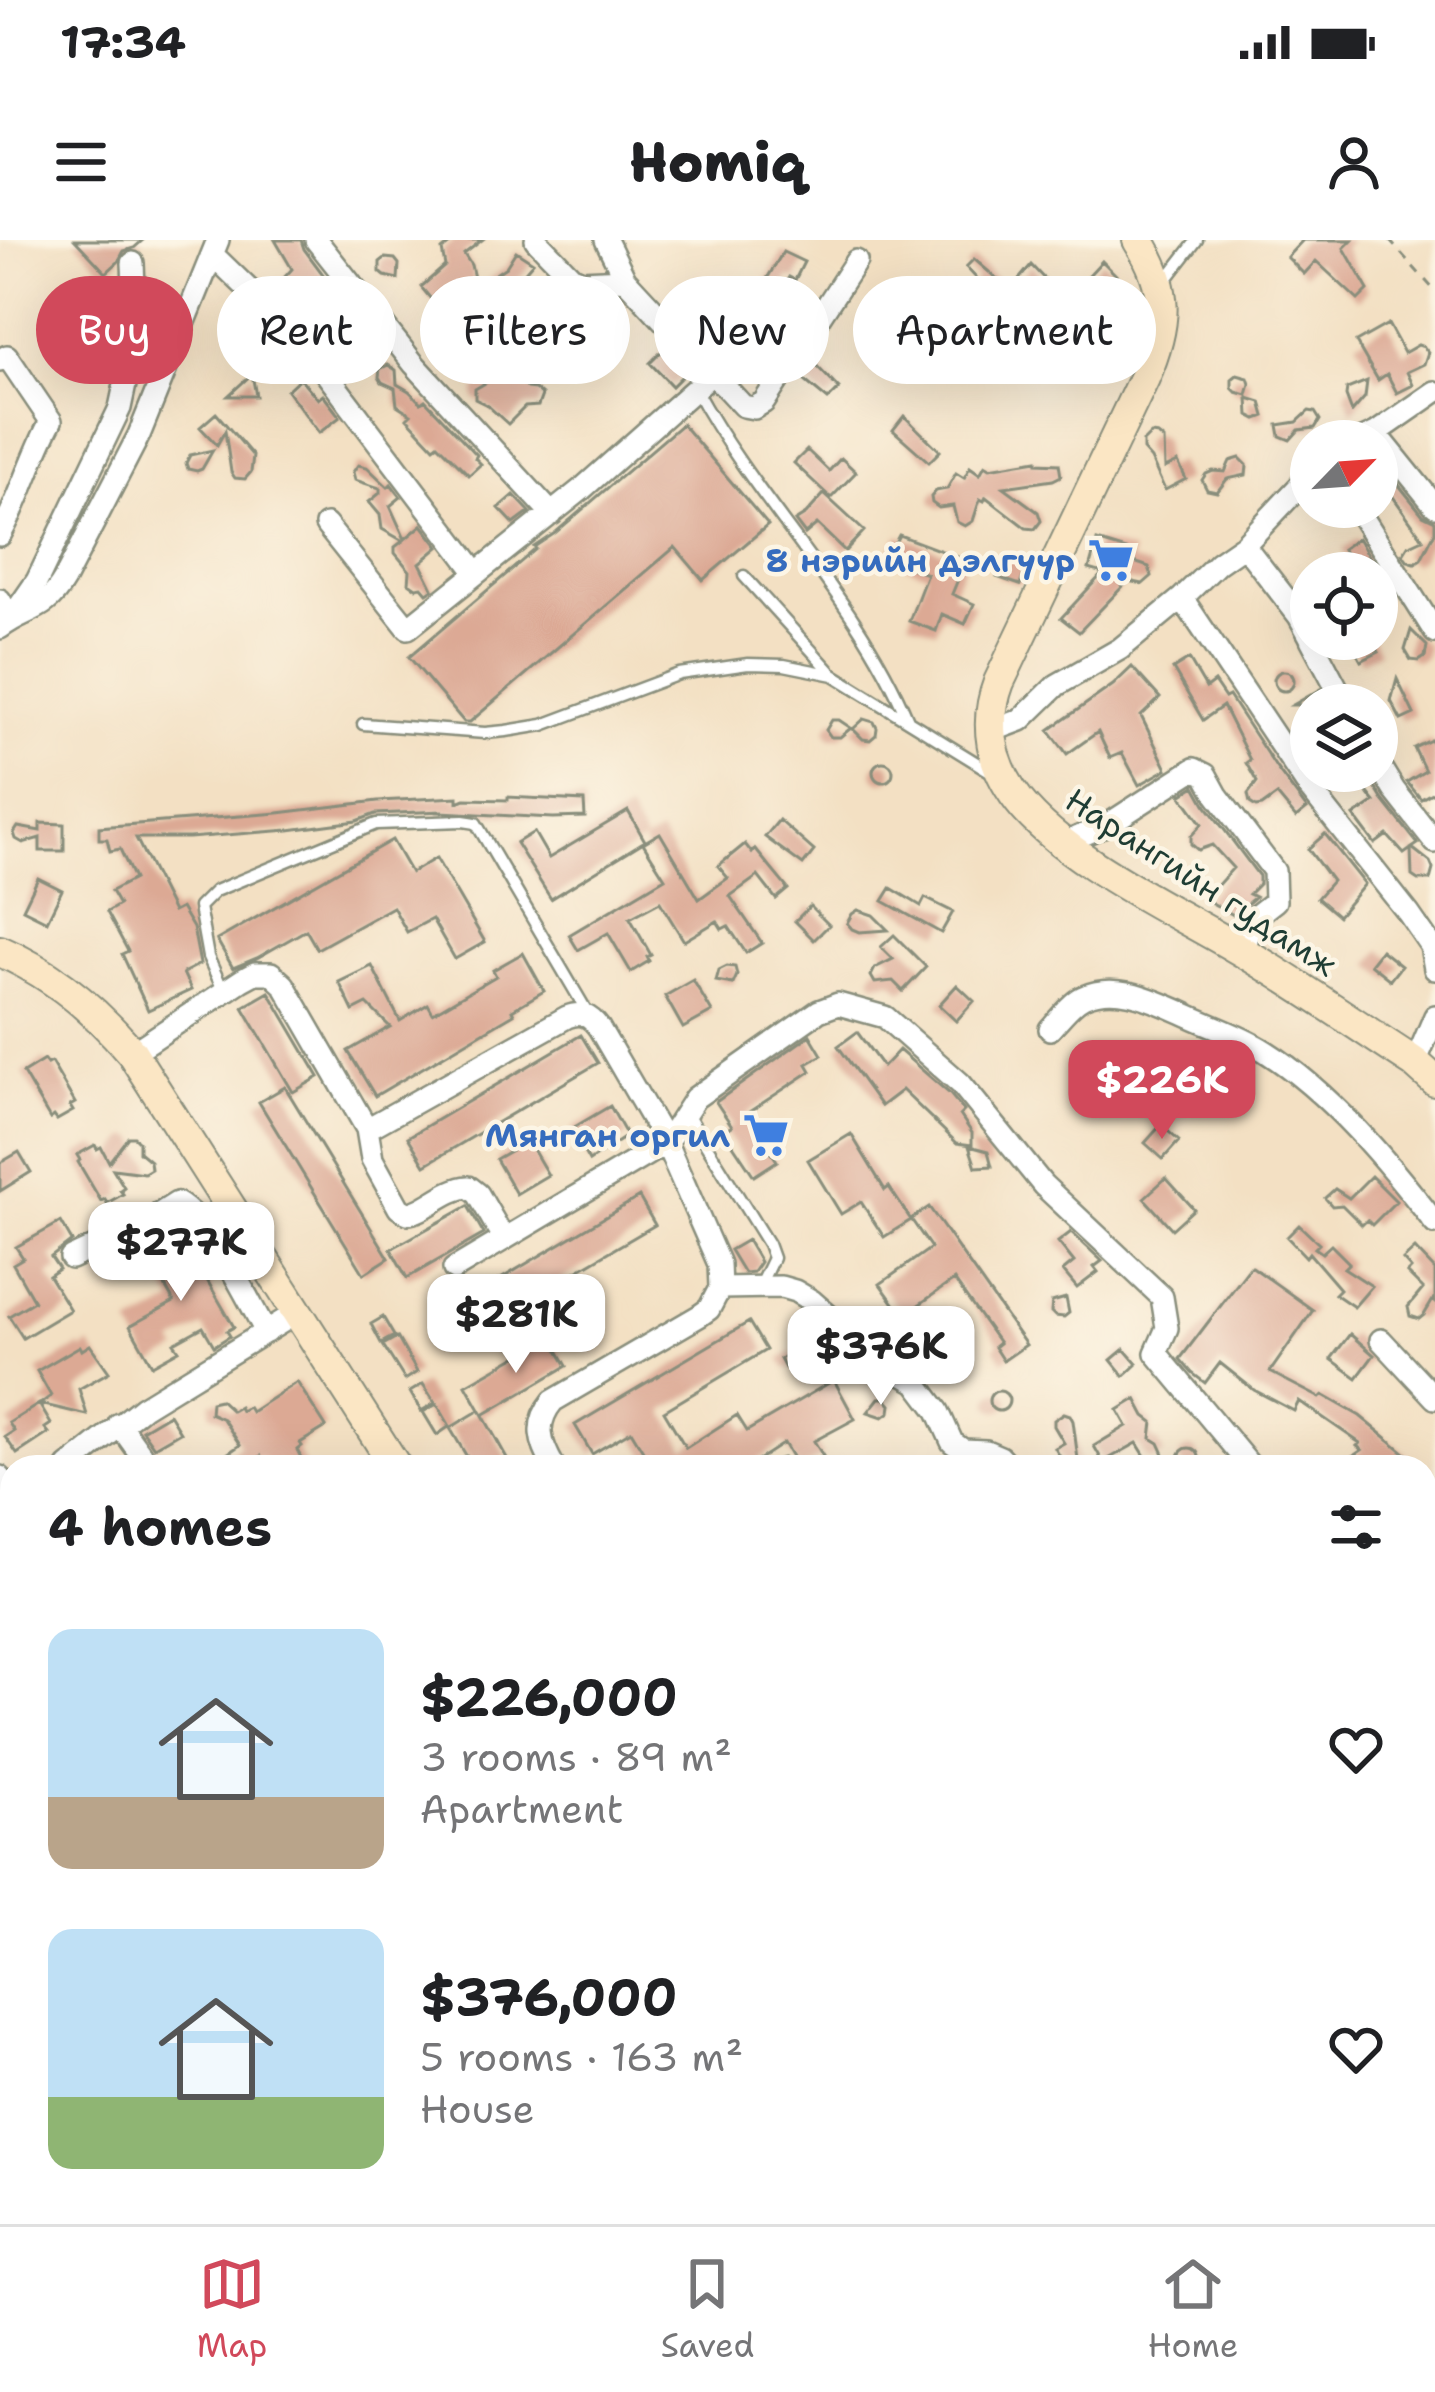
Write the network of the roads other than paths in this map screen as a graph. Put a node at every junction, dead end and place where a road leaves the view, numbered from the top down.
1 (316, 240) edge
2 (536, 240) edge
3 (606, 240) edge
4 (1138, 240) edge
5 (1197, 240) edge
6 (216, 248) edge
7 (856, 261) dead end
8 (133, 263) dead end
9 (571, 276) edge
10 (624, 276) edge
11 (630, 284) edge
12 (1160, 286) junction
13 (829, 302) edge
14 (654, 309) edge
15 (0, 360) edge
16 (703, 384) edge
17 (724, 384) edge
18 (776, 384) edge
19 (696, 391) junction
20 (1435, 392) edge
21 (1393, 420) edge
22 (1398, 468) edge
23 (1290, 493) edge
24 (1435, 506) edge
25 (552, 514) junction
26 (326, 525) dead end
27 (1369, 528) edge
28 (0, 535) edge
29 (1244, 545) junction
30 (477, 573) junction
31 (744, 576) dead end
32 (1182, 598) junction
33 (1290, 604) edge
34 (3, 616) edge
35 (1435, 632) edge
36 (834, 675) junction
37 (908, 721) junction
38 (363, 724) dead end
39 (989, 732) junction
40 (1006, 781) junction
41 (1396, 792) edge
42 (1435, 842) edge
43 (1065, 843) junction
44 (0, 951) edge
45 (1244, 952) junction
46 (1435, 970) edge
47 (224, 992) junction
48 (1435, 1016) edge
49 (590, 1017) junction
50 (1050, 1029) dead end
51 (132, 1053) junction
52 (1425, 1072) edge
53 (686, 1112) junction
54 (367, 1129) junction
55 (666, 1144) junction
56 (1435, 1223) edge
57 (505, 1238) junction
58 (71, 1258) dead end
59 (454, 1269) dead end
60 (759, 1286) junction
61 (720, 1288) junction
62 (298, 1312) junction
63 (266, 1332) junction
64 (1381, 1340) dead end
65 (1435, 1398) edge
66 (119, 1424) junction
67 (82, 1455) edge
68 (141, 1455) edge
69 (388, 1455) edge
70 (549, 1455) edge
71 (995, 1455) edge
72 (1241, 1455) edge

1 - 25 street
2 - 9 street
3 - 10 street
4 - 12 main road
5 - 12 lane
6 - 30 street
6 - 34 street
7 - 13 street
8 - 34 street
11 - 14 street
12 - 39 main road
15 - 28 street
16 - 19 street
17 - 18 street
19 - 25 street
19 - 37 lane
20 - 21 street
22 - 24 street
23 - 29 street
25 - 30 street
26 - 30 street
27 - 35 street
29 - 32 street
29 - 33 street
31 - 36 lane
32 - 39 street
32 - 46 street
36 - 37 lane
36 - 38 lane
37 - 40 lane
39 - 40 main road, Нарангийн гудамж
40 - 43 main road, Нарангийн гудамж
41 - 42 street
43 - 45 main road, Нарангийн гудамж
43 - 45 street
44 - 51 main road
45 - 52 main road, Нарангийн гудамж
47 - 49 lane
47 - 51 street
47 - 54 street
48 - 52 street
49 - 54 street
49 - 55 street
50 - 56 street
51 - 62 main road
53 - 55 street
53 - 60 lane
53 - 72 street
54 - 57 street
55 - 57 street
55 - 61 street
57 - 59 street
58 - 63 street
60 - 61 street
60 - 71 street
61 - 70 street
62 - 63 street
62 - 69 main road
63 - 66 street
64 - 65 street
66 - 67 street
66 - 68 street

